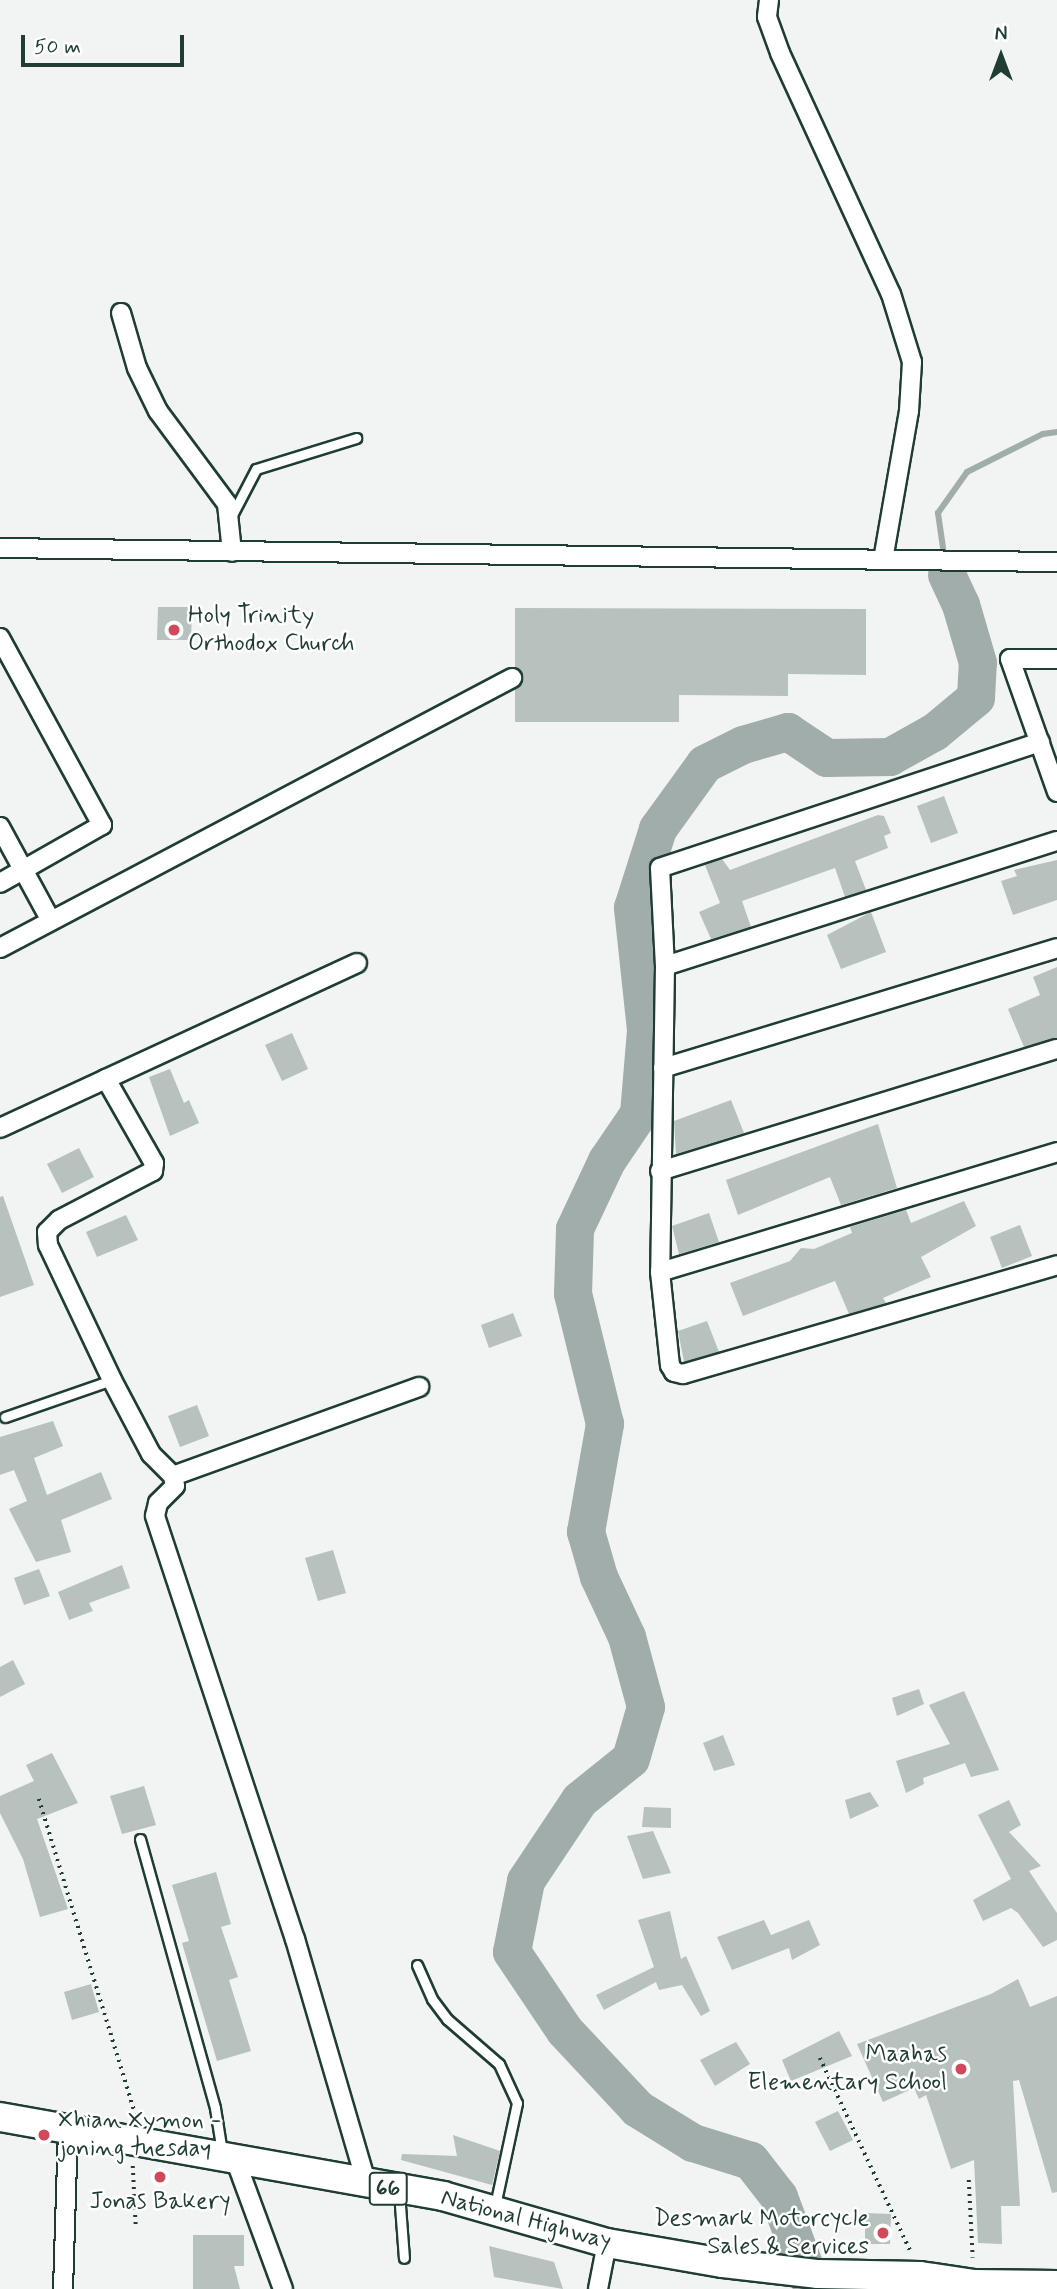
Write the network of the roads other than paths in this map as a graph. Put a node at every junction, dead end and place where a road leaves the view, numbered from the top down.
1 (769, 0) edge
2 (121, 313) dead end
3 (356, 438) dead end
4 (230, 518) junction
5 (0, 548) edge
6 (232, 552) junction
7 (887, 560) junction
8 (1057, 562) edge
9 (0, 638) edge
10 (1057, 659) edge
11 (512, 678) dead end
12 (1040, 742) junction
13 (1057, 792) edge
14 (0, 827) edge
15 (1057, 841) edge
16 (24, 870) junction
17 (0, 883) edge
18 (50, 919) junction
19 (0, 948) edge
20 (1057, 948) edge
21 (357, 963) dead end
22 (665, 966) junction
23 (1057, 1049) edge
24 (663, 1068) junction
25 (106, 1079) junction
26 (0, 1128) edge
27 (1057, 1152) edge
28 (660, 1171) junction
29 (1057, 1265) edge
30 (660, 1272) junction
31 (112, 1380) junction
32 (419, 1387) dead end
33 (5, 1417) dead end
34 (173, 1476) junction
35 (140, 1839) dead end
36 (417, 1965) dead end
37 (0, 2117) edge
38 (68, 2128) junction
39 (228, 2155) junction
40 (367, 2186) junction
41 (399, 2190) junction
42 (493, 2211) junction
43 (607, 2243) junction
44 (404, 2258) dead end
45 (1057, 2285) edge
46 (63, 2289) edge
47 (283, 2289) edge
48 (598, 2289) edge

1 - 7 street
2 - 4 street
3 - 4 lane
4 - 6 street
5 - 6 street
6 - 7 street
7 - 8 street
9 - 16 street
10 - 12 street
11 - 18 street
12 - 13 street
12 - 22 street
14 - 16 street
15 - 22 street
16 - 17 street
16 - 18 street
18 - 19 street
20 - 24 street
21 - 25 street
22 - 24 street
23 - 28 street
24 - 28 street
25 - 26 street
25 - 31 street
27 - 30 street
28 - 30 street
29 - 30 street
31 - 33 lane
31 - 34 street
32 - 34 street
34 - 40 street
35 - 39 lane
36 - 42 lane
37 - 38 main road, National Highway / 66
38 - 39 main road, National Highway / 66
38 - 46 street
39 - 40 main road, National Highway / 66
39 - 47 street
40 - 41 main road, National Highway / 66
41 - 42 main road, National Highway / 66
41 - 44 lane
42 - 43 main road, National Highway / 66
43 - 45 main road, National Highway / 66
43 - 48 street

